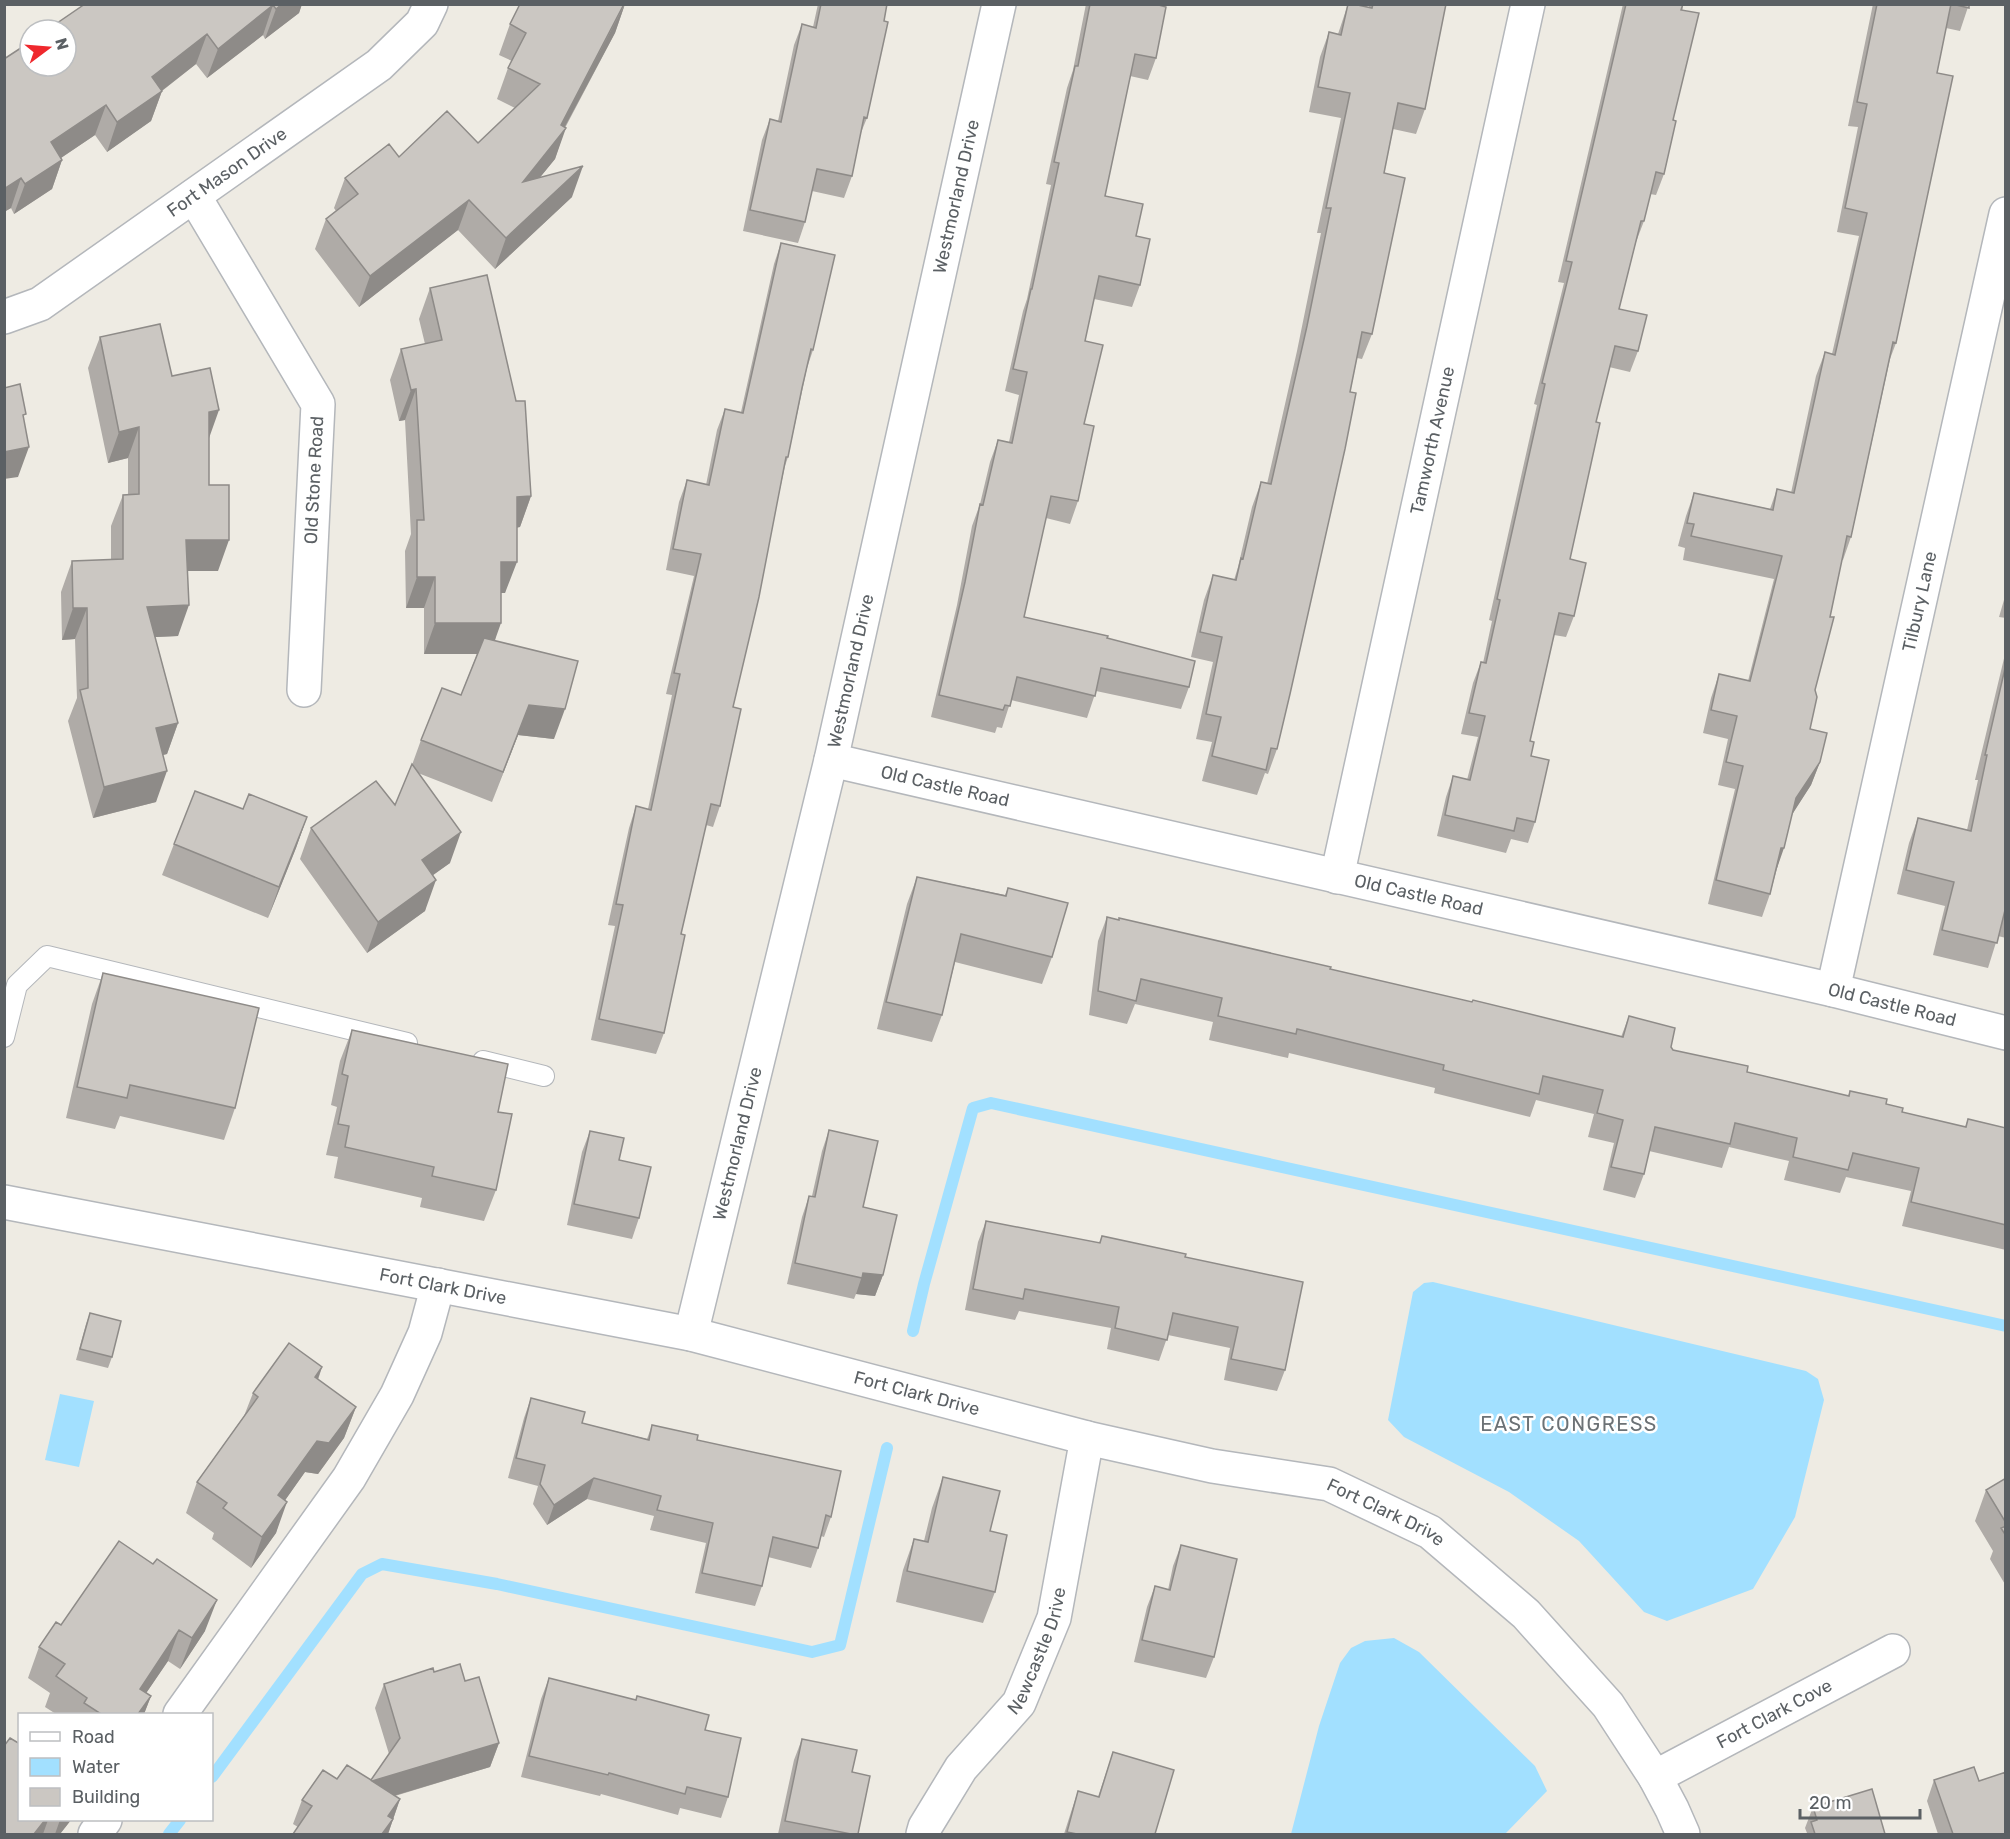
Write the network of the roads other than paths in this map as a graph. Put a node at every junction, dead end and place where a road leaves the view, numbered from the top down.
1 (431, 4) edge
2 (999, 4) edge
3 (1528, 4) edge
4 (194, 196) junction
5 (2006, 214) edge
6 (4, 316) edge
7 (304, 690) dead end
8 (831, 760) junction
9 (1337, 878) junction
10 (1833, 990) junction
11 (2006, 1033) edge
12 (4, 1036) edge
13 (428, 1048) edge
14 (463, 1056) edge
15 (544, 1076) dead end
16 (4, 1202) edge
17 (438, 1285) junction
18 (691, 1334) junction
19 (1087, 1438) junction
20 (1893, 1651) dead end
21 (181, 1713) edge
22 (1655, 1777) junction
23 (104, 1821) edge
24 (94, 1834) edge
25 (923, 1834) edge
26 (1683, 1834) edge

1 - 4 street, Fort Mason Drive
2 - 8 street, Westmorland Drive
3 - 9 street, Tamworth Avenue
4 - 6 street, Fort Mason Drive
4 - 7 street, Old Stone Road
5 - 10 street, Tilbury Lane
8 - 9 street, Old Castle Road
8 - 18 street, Westmorland Drive
9 - 10 street, Old Castle Road
10 - 11 street, Old Castle Road
12 - 13 lane
14 - 15 lane
16 - 17 street, Fort Clark Drive
17 - 18 street, Fort Clark Drive
17 - 21 street
18 - 19 street, Fort Clark Drive
19 - 22 street, Fort Clark Drive
19 - 25 street, Newcastle Drive
20 - 22 street, Fort Clark Cove
22 - 26 street, Fort Clark Drive
23 - 24 street

